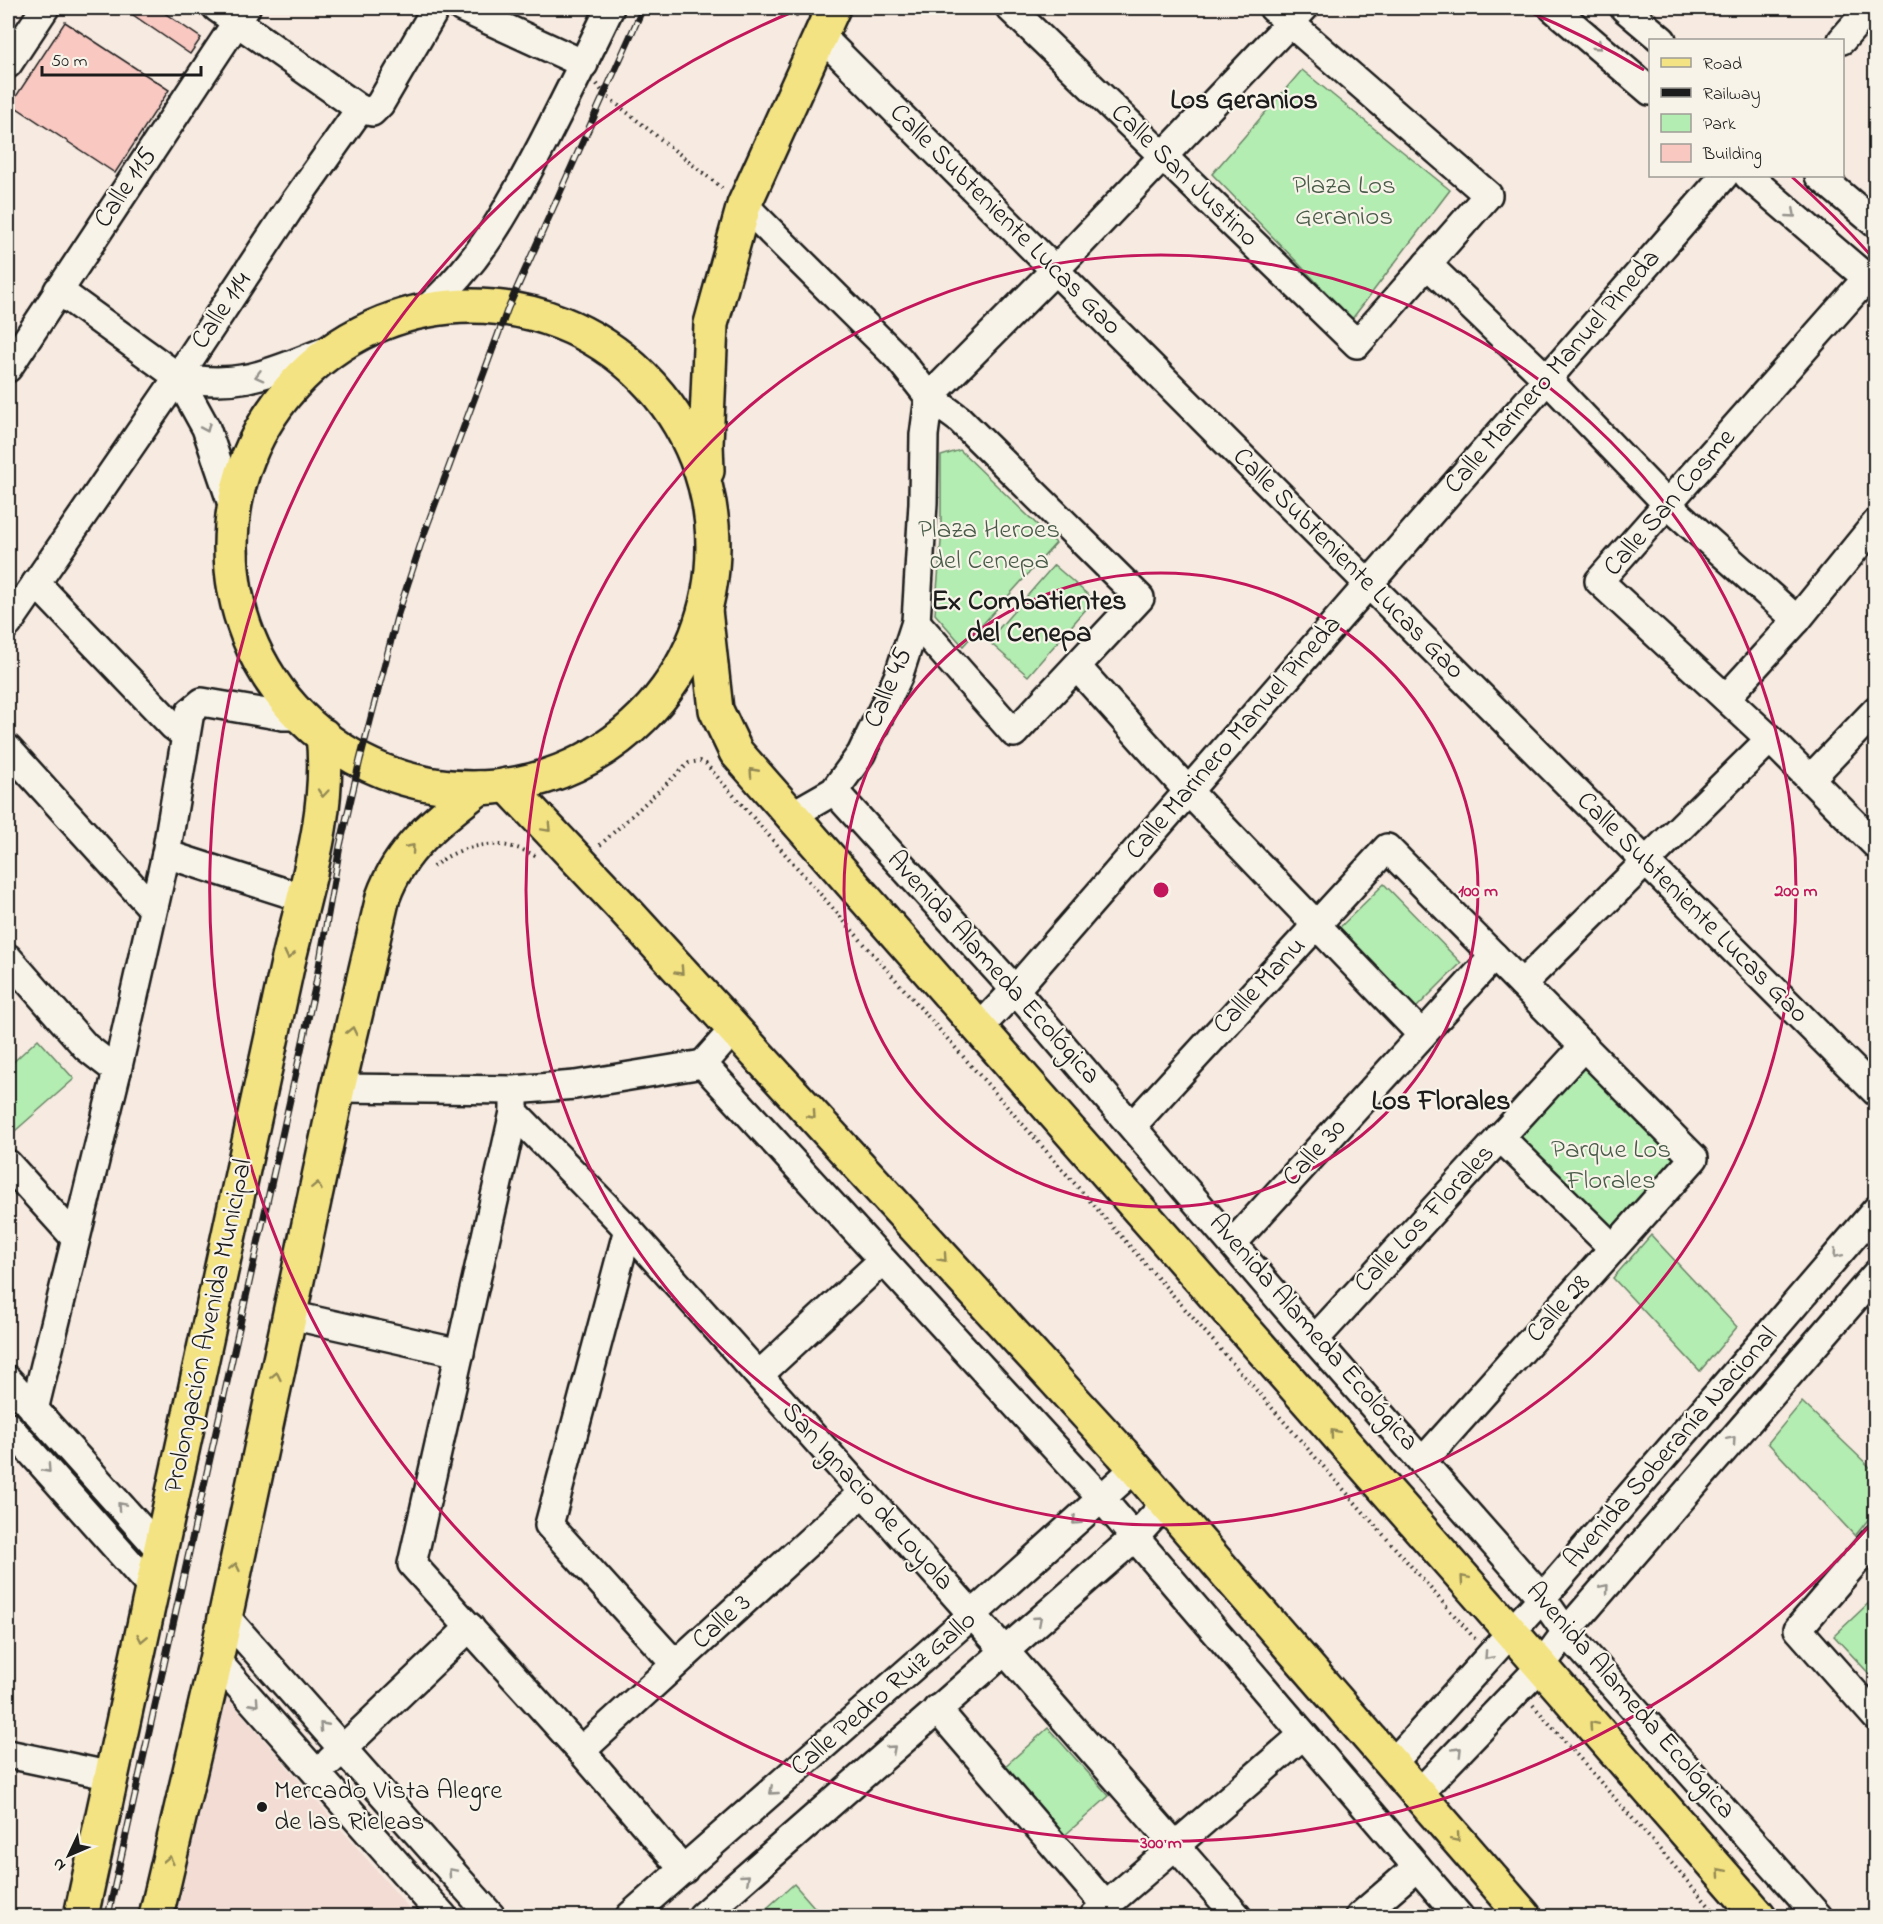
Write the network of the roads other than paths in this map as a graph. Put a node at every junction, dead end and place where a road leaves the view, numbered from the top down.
1 (45, 8) edge
2 (436, 8) edge
3 (462, 8) edge
4 (610, 8) edge
5 (1010, 8) edge
6 (1553, 8) edge
7 (1624, 8) edge
8 (1870, 8) edge
9 (233, 12) edge
10 (1289, 12) edge
11 (827, 22) edge
12 (1661, 39) edge
13 (1843, 39) edge
14 (8, 64) edge
15 (584, 64) junction
16 (1649, 90) edge
17 (360, 109) junction
18 (1163, 156) junction
19 (1723, 177) edge
20 (1749, 177) edge
21 (1820, 177) edge
22 (744, 205) junction
23 (1875, 224) edge
24 (1427, 264) junction
25 (1054, 270) junction
26 (1871, 282) edge
27 (58, 290) junction
28 (424, 310) junction
29 (334, 348) junction
30 (8, 368) edge
31 (178, 377) junction
32 (1547, 379) junction
33 (930, 397) junction
34 (708, 500) junction
35 (1667, 504) junction
36 (234, 510) junction
37 (1875, 523) edge
38 (36, 583) junction
39 (1368, 584) junction
40 (705, 610) junction
41 (1797, 620) junction
42 (916, 622) junction
43 (8, 624) edge
44 (1077, 668) junction
45 (1726, 698) junction
46 (1875, 710) edge
47 (312, 726) junction
48 (185, 735) junction
49 (1770, 739) junction
50 (8, 749) edge
51 (1810, 779) junction
52 (493, 787) junction
53 (834, 791) junction
54 (1188, 791) junction
55 (792, 815) junction
56 (1875, 844) edge
57 (166, 854) junction
58 (1645, 862) junction
59 (303, 898) junction
60 (153, 909) junction
61 (1316, 925) junction
62 (1494, 956) junction
63 (8, 958) edge
64 (1522, 984) junction
65 (1015, 990) junction
66 (979, 1028) junction
67 (734, 1029) junction
68 (1422, 1035) junction
69 (1584, 1046) junction
70 (703, 1064) junction
71 (117, 1071) junction
72 (338, 1088) junction
73 (1875, 1092) edge
74 (514, 1101) junction
75 (1133, 1125) junction
76 (1500, 1137) junction
77 (8, 1164) edge
78 (1875, 1210) edge
79 (628, 1229) junction
80 (75, 1238) junction
81 (1233, 1243) junction
82 (1613, 1248) junction
83 (882, 1261) junction
84 (1875, 1274) edge
85 (290, 1316) junction
86 (1315, 1339) junction
87 (460, 1353) junction
88 (759, 1375) junction
89 (8, 1380) edge
90 (1724, 1386) junction
91 (34, 1410) junction
92 (1754, 1414) junction
93 (8, 1426) edge
94 (1423, 1461) junction
95 (1135, 1468) junction
96 (863, 1492) junction
97 (1101, 1498) junction
98 (1165, 1504) junction
99 (1134, 1538) junction
100 (1875, 1538) edge
101 (160, 1550) junction
102 (152, 1588) junction
103 (1542, 1598) junction
104 (224, 1615) junction
105 (972, 1615) junction
106 (470, 1627) junction
107 (1566, 1632) junction
108 (1499, 1643) junction
109 (1004, 1650) junction
110 (216, 1660) junction
111 (675, 1664) junction
112 (1541, 1666) junction
113 (937, 1708) junction
114 (1875, 1717) edge
115 (1303, 1735) junction
116 (343, 1749) junction
117 (581, 1751) junction
118 (8, 1754) edge
119 (1392, 1764) junction
120 (317, 1773) junction
121 (112, 1776) junction
122 (1418, 1794) junction
123 (1175, 1846) junction
124 (1418, 1867) junction
125 (684, 1870) junction
126 (1100, 1911) edge
127 (81, 1917) edge
128 (156, 1917) edge
129 (443, 1917) edge
130 (490, 1917) edge
131 (630, 1917) edge
132 (702, 1917) edge
133 (1237, 1917) edge
134 (1360, 1917) edge
135 (1460, 1917) edge
136 (1524, 1917) edge
137 (1759, 1917) edge
138 (1818, 1917) edge

1 - 14 street
2 - 17 street
3 - 15 street
4 - 15 street
5 - 18 street, Calle San Justino
6 -> 16 street
7 - 12 street
8 - 13 street
9 - 17 street
9 - 27 street, Calle 115
10 - 18 street
10 - 24 street
11 - 22 main road
11 - 25 street, Calle Subteniente Lucas Gao
15 - 28 street
17 - 31 street, Calle 114
18 - 24 street, Calle San Justino
18 - 25 street
19 - 32 street, Calle Marinero Manuel Pineda
20 -> 26 street
21 - 23 street
22 - 33 street
22 - 34 main road
24 - 32 street
25 - 33 street
25 - 39 street, Calle Subteniente Lucas Gao
26 - 35 street, Calle San Cosme
27 - 30 street, Calle 115
27 - 31 street
28 - 29 main road
28 - 34 main road
29 -> 31 street
29 - 36 main road
31 -> 36 street
31 - 38 street, Calle 114
32 - 35 street
32 - 39 street, Calle Marinero Manuel Pineda
33 - 42 street, Calle 45
33 - 44 street
34 - 40 main road
35 - 41 street
35 - 45 street, Calle San Cosme
36 - 47 main road
37 - 41 street
38 - 43 street, Calle 114
38 - 48 street
39 - 54 street, Calle Marinero Manuel Pineda
39 - 58 street, Calle Subteniente Lucas Gao
40 - 52 main road
55 -> 40 main road, Avenida Alameda Ecológica
41 - 45 street
42 - 44 street
42 - 53 street, Calle 45
44 - 54 street
45 - 49 street, Calle San Cosme
46 - 51 street
47 - 48 street
47 - 52 main road
47 -> 59 main road, Prolongación Avenida Municipal
48 - 57 street
49 - 51 street, Calle San Cosme
49 - 58 street
50 - 60 street
51 - 56 street, Calle San Cosme
52 -> 67 main road
72 -> 52 main road
53 - 55 street
53 - 65 street, Avenida Alameda Ecológica
54 - 61 street
54 - 65 street, Calle Marinero Manuel Pineda
55 - 66 main road, Avenida Alameda Ecológica
57 - 59 street
57 - 60 street
58 - 64 street
58 - 73 street, Calle Subteniente Lucas Gao
59 -> 101 main road, Prolongación Avenida Municipal
60 - 71 street
61 - 62 street, Callle Manu
61 - 68 street
61 - 75 street, Callle Manu
62 - 64 street
62 - 68 street, Calle 30
63 - 71 street
64 - 69 street
65 - 66 street, Calle Marinero Manuel Pineda
65 - 75 street, Avenida Alameda Ecológica
108 -> 66 main road, Avenida Alameda Ecológica
67 - 70 street
67 -> 95 main road
68 - 81 street, Calle 30
69 - 76 street, Calle Los Florales
69 - 82 street, Calle 28
70 - 74 street
70 - 83 street
71 - 80 street
72 - 74 street
85 -> 72 main road
74 - 79 street, San Ignacio de Loyola
74 - 87 street
75 - 81 street, Avenida Alameda Ecológica
76 - 82 street
76 - 86 street, Calle Los Florales
77 - 80 street
78 -> 90 street, Avenida Soberanía Nacional
79 - 88 street, San Ignacio de Loyola
79 - 111 street
80 - 91 street
81 - 86 street, Avenida Alameda Ecológica
82 - 94 street, Calle 28
83 - 88 street
83 - 97 street
84 - 92 street, Avenida Soberanía Nacional
85 - 87 street
104 -> 85 main road
86 - 94 street, Avenida Alameda Ecológica
87 - 106 street
88 - 96 street, San Ignacio de Loyola
89 - 91 street
90 - 92 street
90 - 103 street, Avenida Soberanía Nacional
101 -> 91 street
107 -> 92 street, Avenida Soberanía Nacional
93 -> 102 street
94 - 103 street, Avenida Alameda Ecológica
95 - 97 street, Calle Pedro Ruiz Gallo
95 - 98 main road
96 - 105 street, San Ignacio de Loyola
96 - 111 street, Calle 3
97 - 99 street
97 -> 105 street, Calle Pedro Ruiz Gallo
98 - 99 street, Calle Pedro Ruiz Gallo
98 - 119 main road
109 -> 99 street, Calle Pedro Ruiz Gallo
99 - 115 street
100 - 114 street
101 - 102 main road, Prolongación Avenida Municipal
102 -> 121 main road, Prolongación Avenida Municipal
103 - 107 street, Avenida Alameda Ecológica
103 - 108 street, Avenida Soberanía Nacional
104 - 110 main road
116 -> 104 street
105 - 109 street, San Ignacio de Loyola
105 -> 125 street, Calle Pedro Ruiz Gallo
106 - 116 street
106 - 117 street
107 - 112 street, Avenida Soberanía Nacional
107 - 138 street, Avenida Alameda Ecológica
108 - 112 main road, Avenida Alameda Ecológica
108 -> 119 street, Avenida Soberanía Nacional
109 - 113 street, Calle Pedro Ruiz Gallo
109 - 123 street, San Ignacio de Loyola
110 -> 120 street
128 -> 110 main road
111 - 117 street, Calle 3
122 -> 112 street, Avenida Soberanía Nacional
137 -> 112 main road, Avenida Alameda Ecológica
113 - 126 street
132 -> 113 street, Calle Pedro Ruiz Gallo
115 - 123 street
115 - 124 street
116 - 120 street
130 -> 116 street
117 - 125 street
118 - 121 street
119 - 122 main road
120 - 129 street
121 - 127 main road, Prolongación Avenida Municipal
122 -> 136 main road
123 - 126 street
123 - 133 street, San Ignacio de Loyola
124 - 134 street
124 - 135 street
125 - 131 street, Calle Pedro Ruiz Gallo

